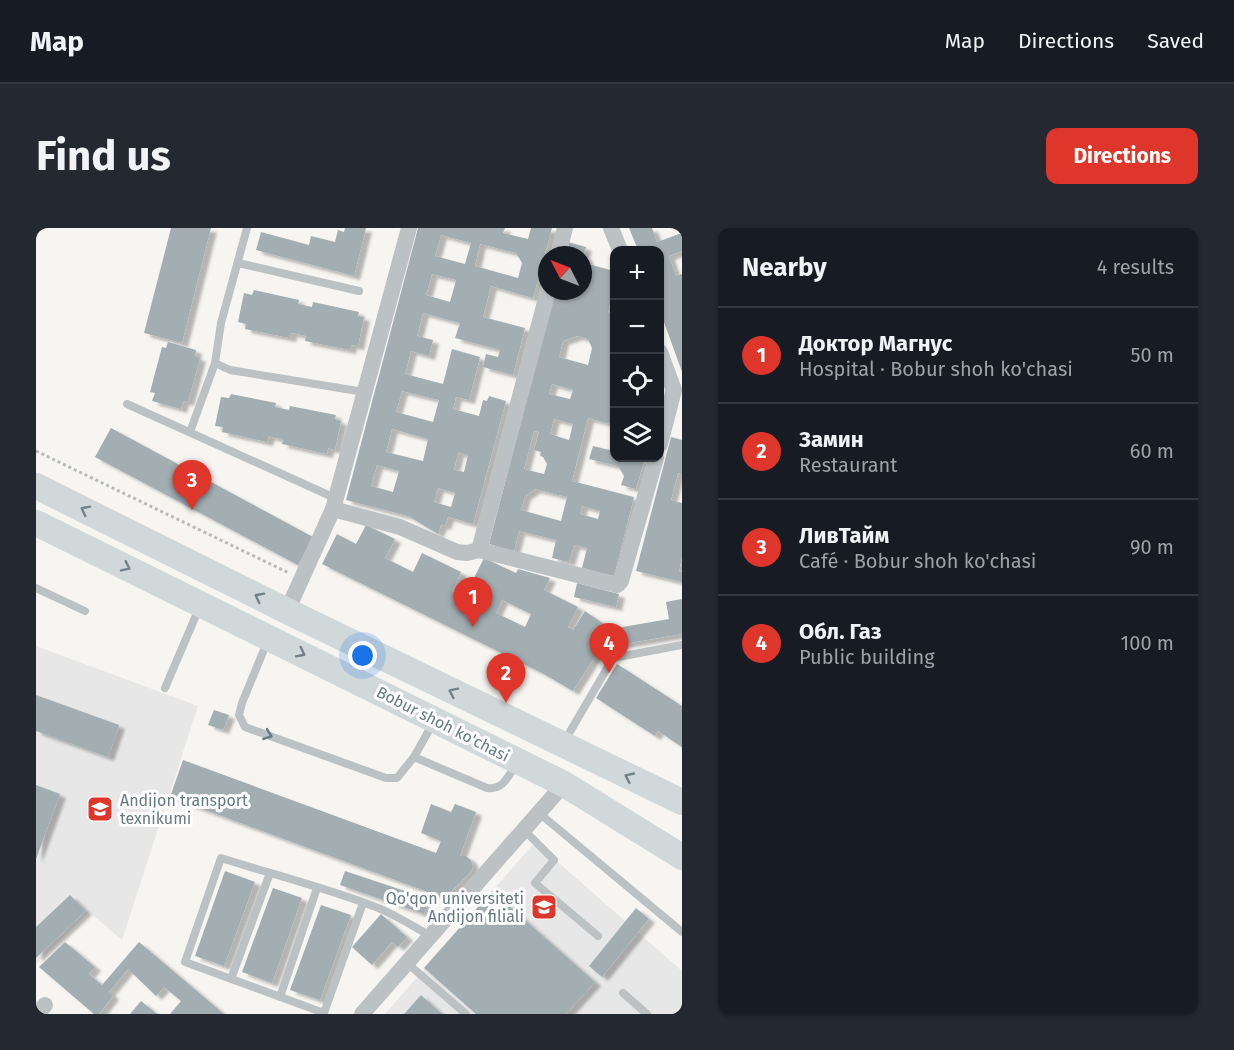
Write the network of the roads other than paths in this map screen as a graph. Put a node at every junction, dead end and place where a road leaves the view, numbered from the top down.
1 (247, 228) edge
2 (409, 228) edge
3 (565, 228) edge
4 (611, 228) edge
5 (560, 246) edge
6 (618, 246) edge
7 (238, 262) junction
8 (359, 291) dead end
9 (546, 300) edge
10 (661, 354) edge
11 (214, 363) junction
12 (364, 392) junction
13 (128, 404) dead end
14 (664, 429) edge
15 (190, 432) junction
16 (655, 462) edge
17 (36, 486) edge
18 (334, 503) junction
19 (36, 523) edge
20 (480, 550) junction
21 (36, 588) edge
22 (201, 604) junction
23 (85, 611) dead end
24 (287, 611) junction
25 (270, 637) junction
26 (682, 645) edge
27 (165, 688) dead end
28 (435, 720) junction
29 (562, 745) junction
30 (414, 757) junction
31 (518, 762) junction
32 (564, 784) junction
33 (682, 802) edge
34 (539, 813) junction
35 (524, 830) junction
36 (678, 850) edge
37 (270, 873) junction
38 (317, 888) junction
39 (363, 903) junction
40 (682, 932) edge
41 (431, 936) junction
42 (598, 936) dead end
43 (407, 963) junction
44 (231, 979) junction
45 (623, 993) dead end
46 (280, 997) junction
47 (362, 1014) edge
48 (466, 1014) edge
49 (647, 1014) edge

1 - 7 lane
2 - 12 street
3 - 5 street
4 - 6 street
7 - 8 lane
7 - 11 lane
9 - 20 street
10 - 14 street
11 - 12 lane
11 - 15 lane
12 - 18 street
13 - 15 lane
15 - 18 lane
16 - 20 street
24 -> 17 main road, Bobur shoh ko'chasi
18 - 20 street
18 - 24 street
19 -> 22 main road, Bobur shoh ko'chasi
21 - 23 lane
22 - 25 main road, Bobur shoh ko'chasi
22 - 27 lane
29 -> 24 main road, Bobur shoh ko'chasi
25 -> 28 main road, Bobur shoh ko'chasi
25 -> 30 lane
26 - 29 lane
28 - 30 lane
28 - 31 main road, Bobur shoh ko'chasi
33 -> 29 main road, Bobur shoh ko'chasi
30 - 31 lane
31 - 32 main road, Bobur shoh ko'chasi
32 - 34 street
32 - 36 main road, Bobur shoh ko'chasi
34 - 35 street
34 - 40 lane
35 - 41 street
35 - 42 lane
37 - 38 lane
37 - 44 lane
37 - 44 lane
38 - 39 lane
38 - 46 lane
39 - 41 lane
39 - 46 lane
41 - 43 street
43 - 47 street
43 - 48 lane
44 - 46 lane
45 - 49 lane

